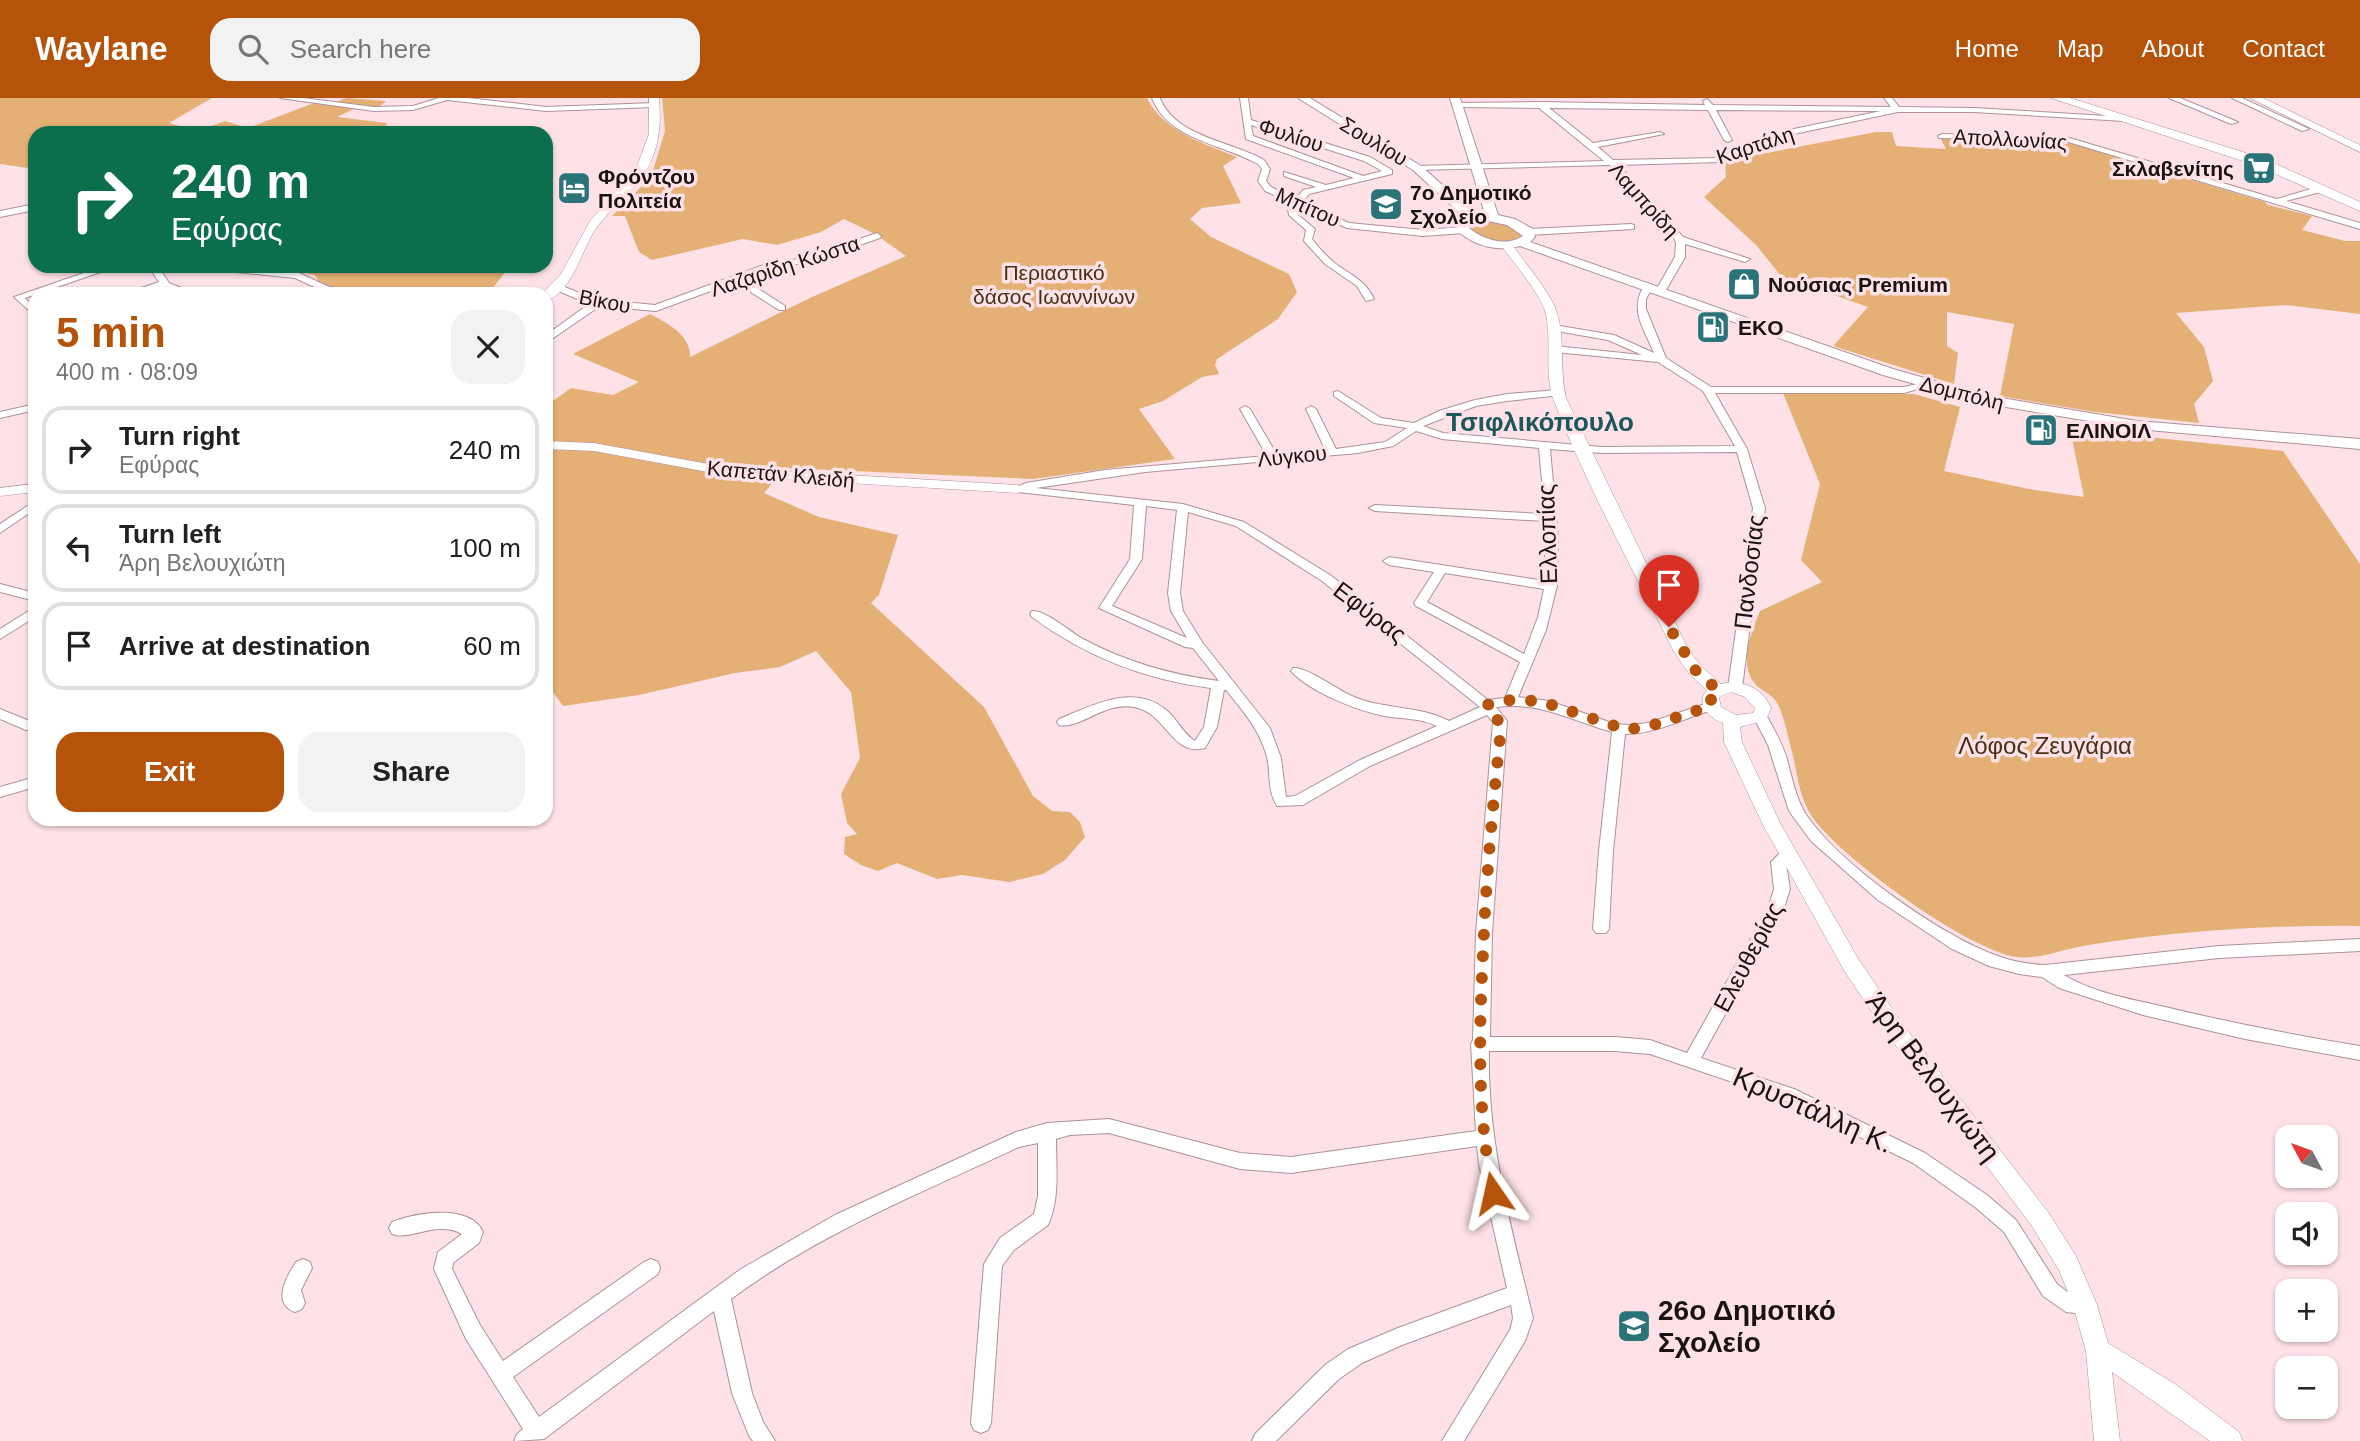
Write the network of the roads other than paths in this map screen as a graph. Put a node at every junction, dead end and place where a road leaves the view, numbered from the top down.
1 (284, 98) edge
2 (1156, 98) edge
3 (1244, 98) edge
4 (1303, 98) edge
5 (1531, 98) edge
6 (1588, 98) edge
7 (1705, 98) edge
8 (1888, 98) edge
9 (2057, 98) edge
10 (2073, 98) edge
11 (2173, 98) edge
12 (2236, 98) edge
13 (2256, 98) edge
14 (1456, 101) edge
15 (654, 102) edge
16 (1540, 105) junction
17 (1595, 105) junction
18 (1711, 108) junction
19 (1896, 110) junction
20 (2124, 119) junction
21 (1247, 121) junction
22 (2234, 122) dead end
23 (2305, 129) dead end
24 (1660, 134) dead end
25 (1942, 136) dead end
26 (1728, 140) dead end
27 (1592, 146) junction
28 (2357, 146) edge
29 (1399, 156) junction
30 (1374, 162) junction
31 (1612, 163) junction
32 (1476, 166) junction
33 (1417, 168) junction
34 (1287, 174) dead end
35 (1362, 178) junction
36 (1325, 187) junction
37 (2320, 188) junction
38 (2360, 200) edge
39 (1295, 202) junction
40 (2275, 202) junction
41 (2360, 207) edge
42 (28, 208) edge
43 (0, 214) edge
44 (1492, 217) junction
45 (1472, 218) junction
46 (2360, 226) edge
47 (1631, 227) dead end
48 (1464, 230) junction
49 (877, 236) dead end
50 (1527, 238) junction
51 (1680, 239) junction
52 (1506, 244) junction
53 (1745, 260) dead end
54 (92, 273) edge
55 (158, 273) edge
56 (275, 273) edge
57 (736, 278) junction
58 (164, 283) junction
59 (49, 287) edge
60 (151, 287) edge
61 (174, 287) edge
62 (322, 287) edge
63 (558, 288) junction
64 (1654, 289) junction
65 (553, 292) edge
66 (28, 294) edge
67 (1369, 299) dead end
68 (597, 303) junction
69 (28, 306) edge
70 (782, 308) dead end
71 (654, 309) joint
72 (1555, 328) junction
73 (553, 335) edge
74 (1555, 349) junction
75 (1662, 360) junction
76 (1926, 384) junction
77 (1708, 390) junction
78 (1557, 393) junction
79 (1338, 394) dead end
80 (28, 409) edge
81 (1245, 409) dead end
82 (1311, 409) dead end
83 (0, 415) edge
84 (1416, 427) junction
85 (2360, 444) edge
86 (553, 445) edge
87 (1544, 445) junction
88 (1581, 448) junction
89 (1742, 449) junction
90 (1332, 452) junction
91 (1274, 458) junction
92 (28, 489) edge
93 (1018, 489) junction
94 (0, 492) edge
95 (1140, 503) junction
96 (1182, 507) junction
97 (1375, 508) dead end
98 (28, 509) edge
99 (1549, 518) junction
100 (0, 529) edge
101 (1389, 561) dead end
102 (1441, 570) junction
103 (1551, 586) junction
104 (0, 588) edge
105 (28, 595) edge
106 (1035, 614) dead end
107 (28, 616) edge
108 (0, 635) edge
109 (1197, 644) junction
110 (1527, 661) junction
111 (1298, 671) dead end
112 (1225, 686) junction
113 (1727, 689) junction
114 (1511, 700) junction
115 (1711, 706) junction
116 (1488, 707) junction
117 (0, 714) edge
118 (1760, 716) junction
119 (1731, 720) junction
120 (1063, 722) dead end
121 (28, 725) edge
122 (1446, 725) junction
123 (1619, 729) junction
124 (28, 784) edge
125 (0, 792) edge
126 (1787, 855) junction
127 (1601, 929) dead end
128 (2360, 945) edge
129 (2045, 971) junction
130 (1479, 1044) junction
131 (2360, 1053) edge
132 (1692, 1059) junction
133 (1048, 1131) junction
134 (1483, 1138) junction
135 (398, 1228) dead end
136 (303, 1268) dead end
137 (651, 1268) dead end
138 (1519, 1293) junction
139 (720, 1294) junction
140 (295, 1303) dead end
141 (2085, 1306) junction
142 (2098, 1351) junction
143 (500, 1374) junction
144 (981, 1423) dead end
145 (531, 1436) edge
146 (765, 1441) edge
147 (1262, 1441) edge
148 (1452, 1441) edge
149 (2106, 1441) edge
150 (2230, 1441) edge

1 - 15 street
2 - 39 street, Μπίτου
3 - 21 street
4 - 29 main road, Σουλίου
5 - 16 street, Λαμπρίδη
6 - 17 street
7 - 18 street
8 - 19 street
9 - 20 main road
10 - 38 main road
11 - 22 street
12 - 23 street
13 - 28 street
14 - 16 street
14 - 32 main road
15 - 63 street
16 - 17 street
16 - 27 street, Λαμπρίδη
17 - 18 street
18 - 19 street
18 - 26 street
19 - 20 street
19 - 31 street, Καρτάλη
20 - 37 main road
21 - 30 street, Φυλίου
21 - 35 street
24 - 27 street
25 - 40 street, Απολλωνίας
27 - 31 street, Λαμπρίδη
29 - 30 street
29 - 33 main road, Σουλίου
30 - 35 street
31 - 32 street, Καρτάλη
31 - 51 street, Λαμπρίδη
32 - 33 street, Καρτάλη
32 - 44 main road
33 - 45 main road, Σουλίου
34 - 36 street
35 - 36 street
36 - 39 street
37 - 40 street
37 - 41 main road
39 - 48 street, Μπίτου
39 - 67 street
40 - 46 street, Απολλωνίας
42 - 43 street
44 - 45 main road
44 - 50 main road, Δομπόλη
45 - 48 main road
47 - 50 street
48 - 52 main road
49 - 57 street, Λαζαρίδη Κώστα
50 - 52 main road
50 - 64 main road, Δομπόλη
51 - 53 street
51 - 64 street, Λαμπρίδη
52 - 72 street
54 - 59 street
55 - 58 street
56 - 62 street
57 - 70 street
57 - 71 street, Λαζαρίδη Κώστα
58 - 60 street
58 - 61 street
63 - 65 street
63 - 68 street, Βίκου
64 - 75 street
64 - 76 main road, Δομπόλη
66 - 69 street
68 - 71 street, Βίκου
68 - 73 street
72 - 74 street
72 - 75 street, Πανδοσίας
74 - 75 street
74 - 78 street
75 - 77 street, Πανδοσίας
76 - 77 street
76 - 85 main road, Δομπόλη
77 - 89 street, Πανδοσίας
78 - 84 street, Λύγκου
78 - 88 street
79 - 84 street
80 - 83 street
81 - 91 street
82 - 90 street
84 - 87 street
84 - 90 street, Λύγκου
86 - 93 street, Καπετάν Κλειδή
87 - 88 street
87 - 99 street, Ελλοπίας
88 - 89 street
88 - 113 street
89 - 113 street, Πανδοσίας
90 - 91 street, Λύγκου
91 - 93 street, Λύγκου
92 - 94 street
93 - 95 street, Εφύρας
95 - 96 street, Εφύρας
95 - 109 street
96 - 109 street
96 - 116 street, Εφύρας
97 - 99 street
98 - 100 street
99 - 103 street, Ελλοπίας
101 - 102 street
102 - 103 street
102 - 110 street
103 - 110 street, Ελλοπίας
104 - 105 street
106 - 112 street
107 - 108 street
109 - 112 street
110 - 114 street, Ελλοπίας
111 - 122 street
112 - 120 street
112 - 122 street
113 - 115 street
113 - 118 street
114 - 116 street
114 - 123 street
115 - 119 street
115 - 123 street
116 - 122 street
116 - 130 street
117 - 121 street
118 - 119 street
118 - 129 street
119 - 126 street, Άρη Βελουχιώτη
123 - 127 street
124 - 125 street
126 - 132 street, Ελευθερίας
126 - 141 street, Άρη Βελουχιώτη
128 - 129 street
129 - 131 street
130 - 132 street, Κρυστάλλη Κ.
130 - 134 street
132 - 141 street, Κρυστάλλη Κ.
133 - 134 street
133 - 139 street
133 - 144 street
134 - 138 street
135 - 143 street
136 - 140 street
137 - 143 street
138 - 147 street
138 - 148 street
139 - 145 street
139 - 146 street
141 - 142 street, Άρη Βελουχιώτη
142 - 149 street, Άρη Βελουχιώτη
142 - 150 street
143 - 145 street

